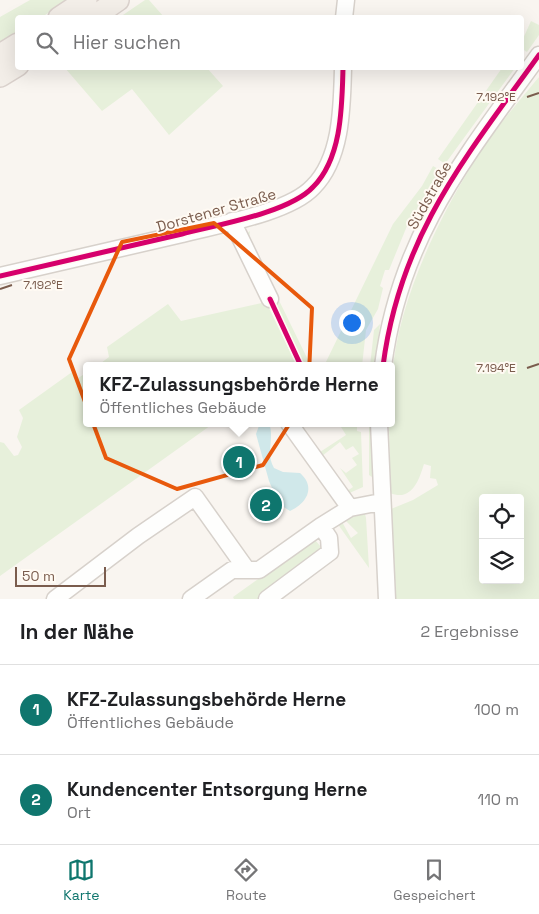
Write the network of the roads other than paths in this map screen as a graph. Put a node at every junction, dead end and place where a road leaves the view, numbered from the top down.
1 (86, 0) edge
2 (118, 0) edge
3 (346, 0) edge
4 (64, 15) edge
5 (96, 15) edge
6 (344, 15) edge
7 (15, 46) edge
8 (0, 55) edge
9 (539, 55) edge
10 (15, 67) edge
11 (343, 70) edge
12 (0, 76) edge
13 (232, 221) junction
14 (0, 276) edge
15 (270, 299) dead end
16 (384, 362) edge
17 (292, 427) edge
18 (378, 427) edge
19 (381, 502) junction
20 (350, 508) junction
21 (321, 526) junction
22 (247, 570) junction
23 (58, 598) edge
24 (191, 599) edge
25 (267, 599) edge
26 (387, 599) edge

1 - 4 main road
2 - 5 main road
3 - 6 street
7 - 8 main road
9 - 16 street, Südstraße
10 - 12 main road
11 - 13 street, Dorstener Straße
13 - 14 street, Dorstener Straße
13 - 15 street
17 - 20 street
18 - 19 street
19 - 20 street
19 - 26 street
20 - 21 street
21 - 22 street
21 - 25 street
22 - 23 street
22 - 24 street

